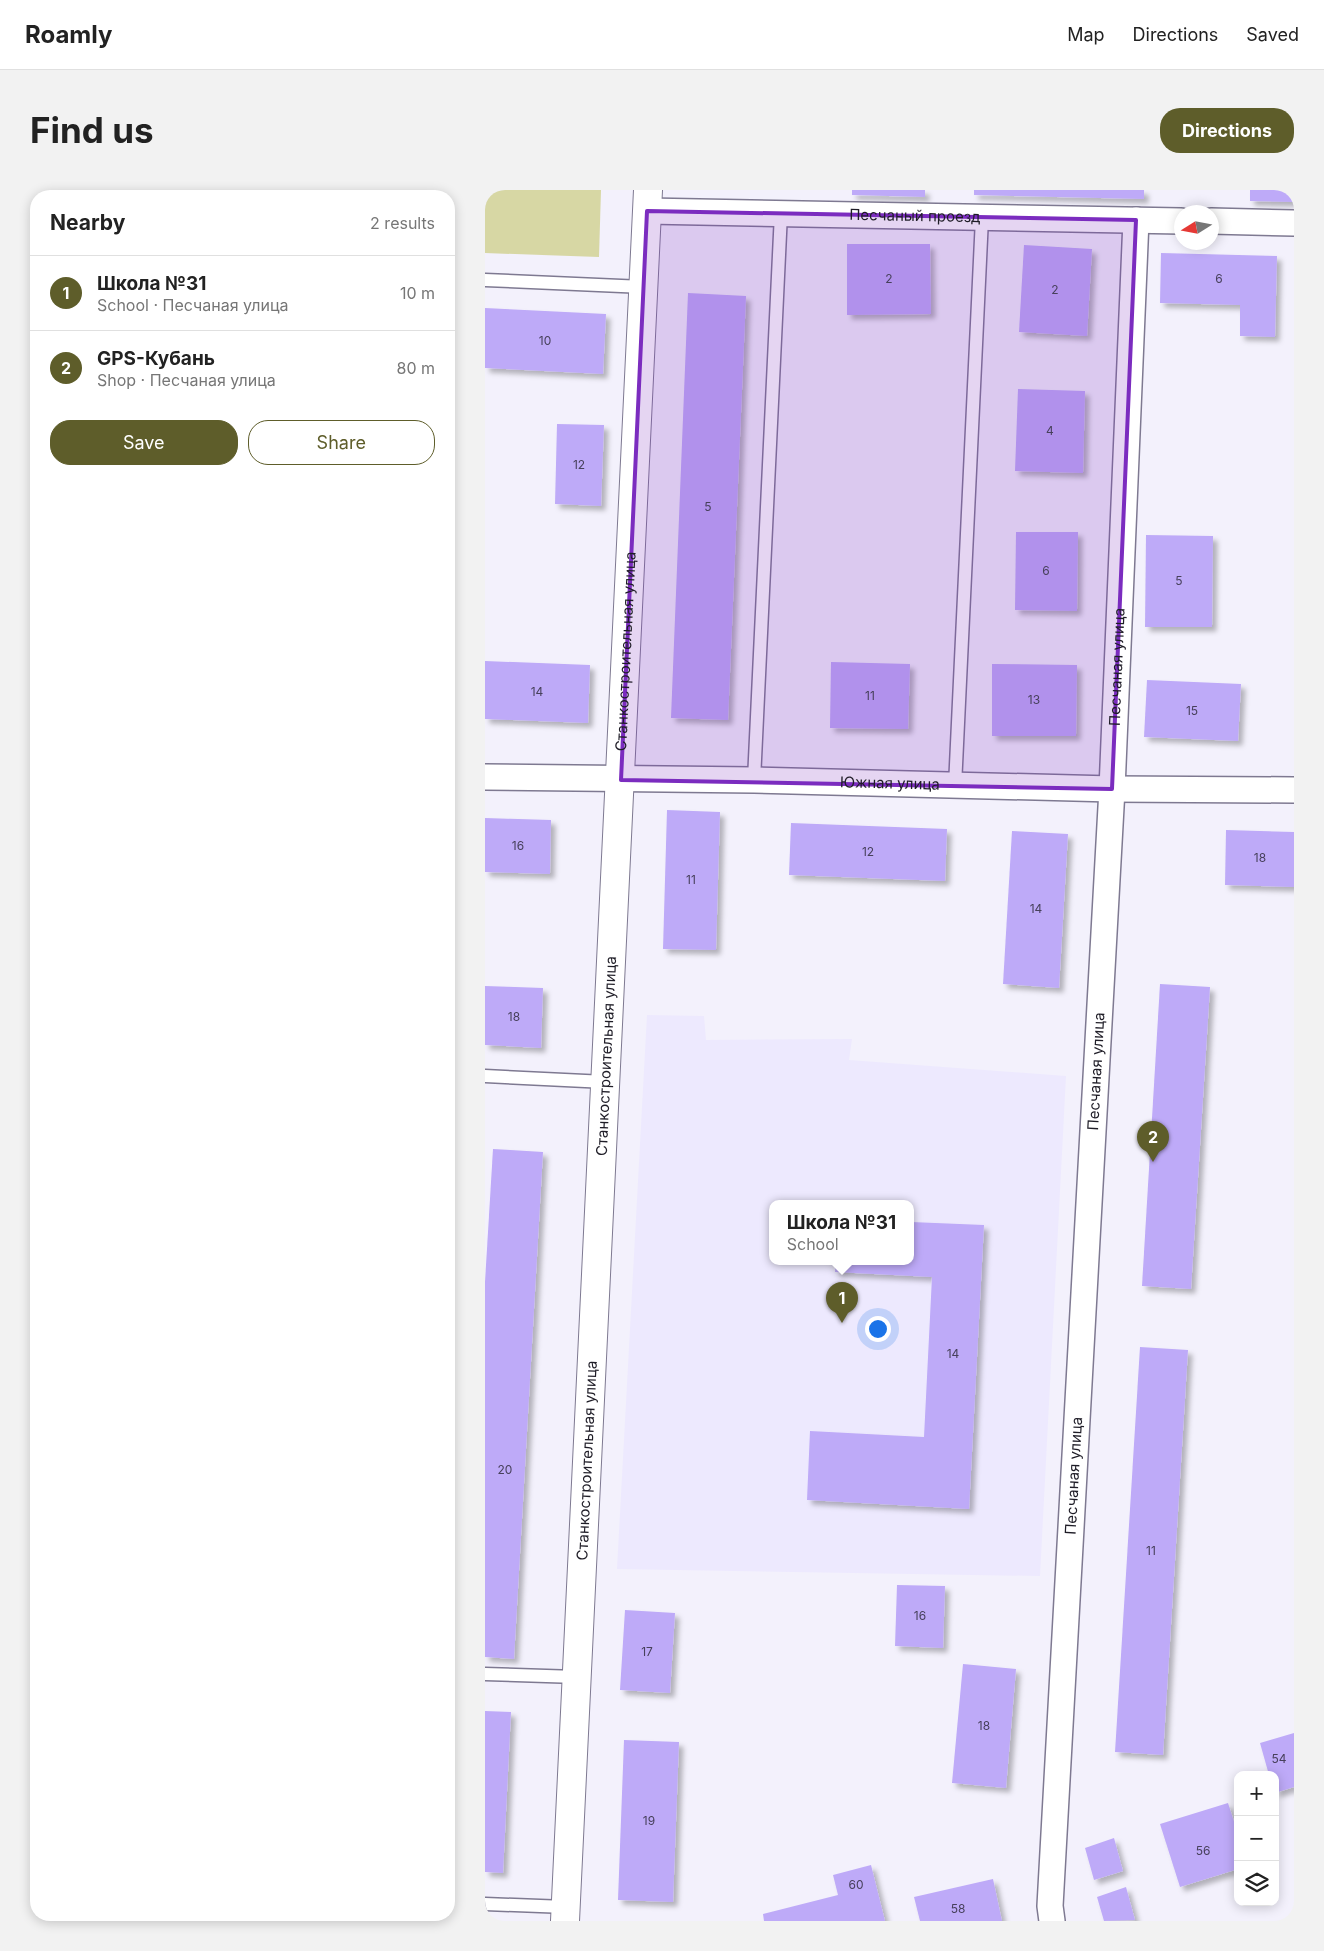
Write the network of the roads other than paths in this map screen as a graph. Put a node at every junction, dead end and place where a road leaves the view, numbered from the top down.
1 (648, 201) edge
2 (781, 213) junction
3 (982, 218) junction
4 (1137, 220) junction
5 (1174, 221) edge
6 (1219, 221) edge
7 (1294, 223) edge
8 (485, 280) edge
9 (644, 287) junction
10 (485, 777) edge
11 (621, 780) junction
12 (754, 780) junction
13 (955, 786) junction
14 (1112, 789) junction
15 (1294, 790) edge
16 (485, 1076) edge
17 (607, 1082) junction
18 (485, 1674) edge
19 (577, 1677) junction
20 (485, 1904) edge
21 (566, 1914) edge
22 (1052, 1921) edge

1 - 2 street, Песчаный проезд
1 - 9 street, Станкостроительная улица
2 - 3 street, Песчаный проезд
2 - 12 lane
3 - 4 street, Песчаный проезд
3 - 13 lane
4 - 5 street, Песчаный проезд
4 - 14 street, Песчаная улица
6 - 7 street
8 - 9 lane
9 - 11 street, Станкостроительная улица
10 - 11 street, Южная улица
11 - 12 street, Южная улица
11 - 17 street, Станкостроительная улица
12 - 13 street, Южная улица
13 - 14 street, Южная улица
14 - 15 street, Южная улица
14 - 22 street, Песчаная улица
16 - 17 lane
17 - 19 street, Станкостроительная улица
18 - 19 lane
19 - 21 street, Станкостроительная улица
20 - 21 lane

